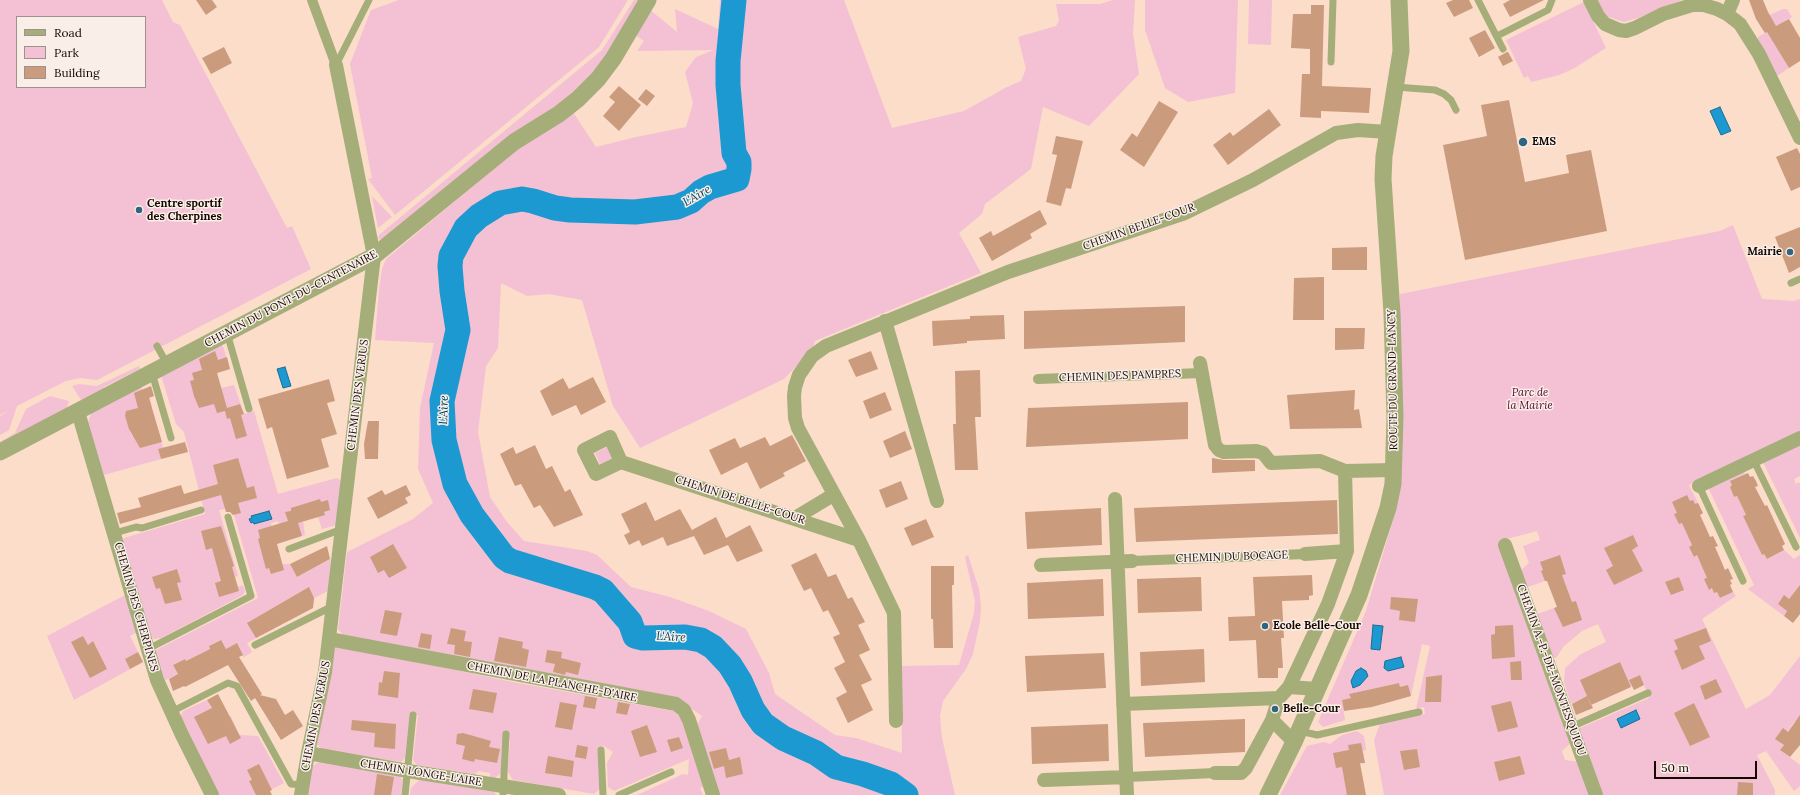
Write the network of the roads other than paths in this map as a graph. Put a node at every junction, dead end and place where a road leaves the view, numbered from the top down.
1 (312, 0) edge
2 (370, 0) edge
3 (648, 0) edge
4 (1333, 0) edge
5 (1399, 0) edge
6 (1478, 0) edge
7 (1552, 0) edge
8 (1590, 0) edge
9 (1733, 0) edge
10 (1727, 14) junction
11 (1496, 36) junction
12 (1503, 49) dead end
13 (1331, 62) dead end
14 (336, 65) junction
15 (1396, 87) junction
16 (1456, 110) dead end
17 (1388, 132) junction
18 (1800, 138) edge
19 (374, 256) junction
20 (1800, 279) edge
21 (1791, 283) dead end
22 (885, 321) junction
23 (227, 332) junction
24 (157, 346) dead end
25 (167, 364) junction
26 (1201, 368) joint
27 (152, 372) junction
28 (1038, 379) dead end
29 (249, 409) dead end
30 (78, 412) junction
31 (171, 438) dead end
32 (1800, 438) edge
33 (0, 452) edge
34 (1753, 459) junction
35 (621, 462) dead end
36 (1394, 470) junction
37 (1345, 471) junction
38 (1699, 486) joint
39 (833, 495) junction
40 (1115, 499) dead end
41 (938, 501) dead end
42 (201, 510) dead end
43 (228, 517) dead end
44 (795, 518) junction
45 (342, 529) junction
46 (115, 533) junction
47 (859, 540) junction
48 (1505, 545) dead end
49 (1796, 547) dead end
50 (288, 549) dead end
51 (1347, 552) junction
52 (1305, 554) joint
53 (1132, 561) joint
54 (1118, 562) junction
55 (1041, 565) dead end
56 (1743, 581) dead end
57 (333, 606) junction
58 (329, 639) junction
59 (255, 645) dead end
60 (148, 649) junction
61 (1289, 687) junction
62 (1317, 689) junction
63 (1648, 693) dead end
64 (1279, 698) junction
65 (1124, 704) junction
66 (171, 712) junction
67 (1419, 712) dead end
68 (413, 716) dead end
69 (1272, 720) junction
70 (896, 721) dead end
71 (1571, 727) junction
72 (506, 734) dead end
73 (1297, 736) junction
74 (601, 750) dead end
75 (308, 753) junction
76 (408, 771) junction
77 (671, 772) dead end
78 (1215, 773) joint
79 (1127, 777) junction
80 (1044, 780) dead end
81 (302, 790) edge
82 (503, 791) edge
83 (212, 795) edge
84 (405, 795) edge
85 (559, 795) edge
86 (603, 795) edge
87 (619, 795) edge
88 (713, 795) edge
89 (1127, 795) edge
90 (1268, 795) edge
91 (1596, 795) edge

1 - 14 street, CHEMIN DES VERJUS
2 - 14 lane
3 - 19 street, CHEMIN DU PONT-DU-CENTENAIRE
4 - 13 lane
5 - 15 street, ROUTE DU GRAND-LANCY
6 - 11 lane
7 - 11 lane
8 - 10 street
9 - 10 street
10 - 18 street
11 - 12 lane
14 - 19 street, CHEMIN DES VERJUS
15 - 16 lane
15 - 17 street, ROUTE DU GRAND-LANCY
17 - 22 street, CHEMIN BELLE-COUR
17 - 36 street, ROUTE DU GRAND-LANCY
19 - 23 street, CHEMIN DU PONT-DU-CENTENAIRE
19 - 45 street, CHEMIN DES VERJUS
20 - 21 lane
22 - 39 street
22 - 41 street
23 - 25 street, CHEMIN DU PONT-DU-CENTENAIRE
23 - 29 lane
24 - 25 lane
25 - 27 street, CHEMIN DU PONT-DU-CENTENAIRE
26 - 28 street, CHEMIN DES PAMPRES
26 - 37 street, CHEMIN DES PAMPRES
27 - 30 street, CHEMIN DU PONT-DU-CENTENAIRE
27 - 31 lane
30 - 33 street, CHEMIN DU PONT-DU-CENTENAIRE
30 - 46 street, CHEMIN DES CHERPINES
32 - 34 street
34 - 38 street
34 - 49 lane
35 - 44 street, CHEMIN DE BELLE-COUR
36 - 37 street, CHEMIN DES PAMPRES
36 - 62 street, ROUTE DU GRAND-LANCY
37 - 51 street
38 - 56 lane
39 - 44 street
39 - 47 street
40 - 54 street
42 - 46 lane
43 - 60 lane
44 - 47 street, CHEMIN DE BELLE-COUR
45 - 50 lane
45 - 57 street, CHEMIN DES VERJUS
46 - 60 street, CHEMIN DES CHERPINES
47 - 70 street
48 - 71 street, CHEMIN A.-P.-DE-MONTESQUIOU
51 - 52 street, CHEMIN DU BOCAGE
51 - 61 street
52 - 53 street, CHEMIN DU BOCAGE
53 - 54 street, CHEMIN DU BOCAGE
54 - 55 street, CHEMIN DU BOCAGE
54 - 65 street
57 - 58 street, CHEMIN DES VERJUS
57 - 59 lane
58 - 75 street, CHEMIN DES VERJUS
58 - 88 street, CHEMIN DE LA PLANCHE-D'AIRE
60 - 66 street, CHEMIN DES CHERPINES
61 - 62 street
61 - 64 street
62 - 73 street, ROUTE DU GRAND-LANCY
63 - 71 lane
64 - 65 street
64 - 69 street
65 - 79 street
66 - 81 lane
66 - 83 street, CHEMIN DES CHERPINES
67 - 73 lane
68 - 76 lane
69 - 73 street
69 - 78 street
71 - 91 street, CHEMIN A.-P.-DE-MONTESQUIOU
72 - 82 lane
73 - 90 street, ROUTE DU GRAND-LANCY
74 - 86 lane
75 - 76 street, CHEMIN LONGE-L'AIRE
75 - 81 street, CHEMIN DES VERJUS
76 - 82 street, CHEMIN LONGE-L'AIRE
76 - 84 lane
77 - 87 lane
78 - 79 street
79 - 80 street
79 - 89 street
82 - 85 street, CHEMIN LONGE-L'AIRE

